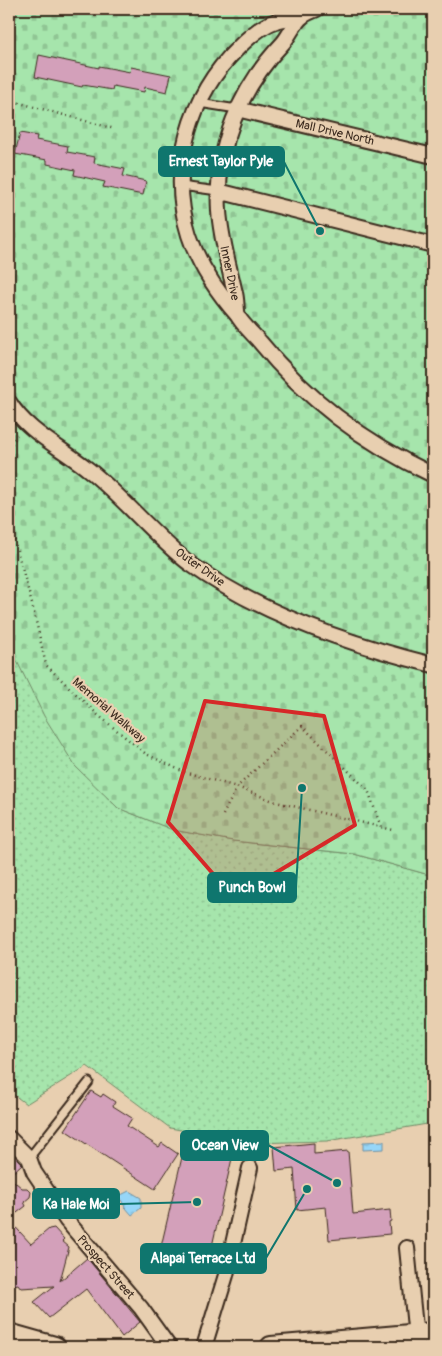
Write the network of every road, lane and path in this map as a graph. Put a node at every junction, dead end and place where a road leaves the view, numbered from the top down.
1 (317, 9) edge
2 (300, 12) edge
3 (9, 61) edge
4 (9, 70) edge
5 (9, 100) edge
6 (199, 102) junction
7 (237, 109) junction
8 (115, 129) dead end
9 (433, 156) edge
10 (181, 186) junction
11 (218, 191) junction
12 (433, 245) edge
13 (238, 316) junction
14 (9, 402) edge
15 (433, 474) edge
16 (9, 521) edge
17 (433, 665) edge
18 (236, 787) junction
19 (223, 815) dead end
20 (381, 827) junction
21 (393, 830) dead end
22 (89, 1082) dead end
23 (9, 1138) edge
24 (29, 1158) junction
25 (250, 1168) dead end
26 (407, 1248) dead end
27 (9, 1334) edge
28 (422, 1338) edge
29 (55, 1347) edge
30 (169, 1347) edge
31 (204, 1347) edge
32 (272, 1347) edge

1 - 2 street
2 - 6 street
2 - 7 street, Inner Drive
3 - 4 path
5 - 8 path
6 - 7 lane
6 - 10 street
7 - 9 street, Mall Drive North
7 - 11 street, Inner Drive
10 - 11 lane
10 - 13 street
11 - 12 street
11 - 13 street, Inner Drive
13 - 15 street, Inner Drive
14 - 17 street, Outer Drive
16 - 18 path, Memorial Walkway
18 - 19 path
18 - 20 path, Memorial Walkway
18 - 20 path
20 - 21 path, Memorial Walkway
22 - 24 lane
23 - 24 street, Prospect Street
24 - 30 street, Prospect Street
25 - 31 street
26 - 28 street
27 - 29 main road
28 - 32 main road

